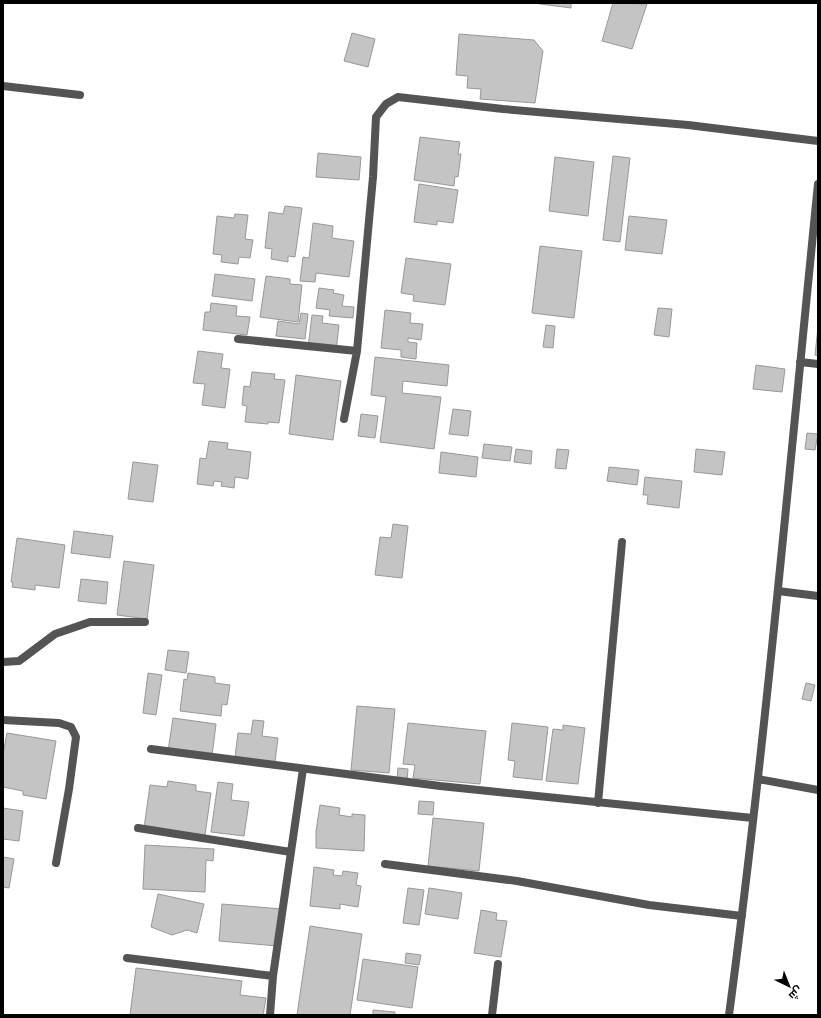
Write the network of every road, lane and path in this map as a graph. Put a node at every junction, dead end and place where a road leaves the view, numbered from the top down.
1 (3, 86) edge
2 (80, 96) dead end
3 (818, 141) edge
4 (818, 184) edge
5 (238, 339) dead end
6 (357, 351) junction
7 (800, 362) junction
8 (818, 364) edge
9 (344, 419) dead end
10 (622, 542) dead end
11 (778, 591) junction
12 (818, 596) edge
13 (145, 622) dead end
14 (3, 662) edge
15 (3, 720) edge
16 (151, 749) dead end
17 (304, 769) junction
18 (758, 779) junction
19 (818, 790) edge
20 (598, 803) junction
21 (753, 818) junction
22 (138, 828) dead end
23 (291, 852) junction
24 (56, 863) dead end
25 (385, 864) dead end
26 (742, 916) junction
27 (127, 958) dead end
28 (498, 964) dead end
29 (273, 976) junction
30 (270, 1015) edge
31 (492, 1015) edge
32 (729, 1015) edge

1 - 2 street
3 - 6 street
4 - 7 street
5 - 6 street
6 - 9 street
7 - 8 street
7 - 11 street
10 - 20 street
11 - 12 street
11 - 18 street
13 - 14 street
15 - 24 street
16 - 17 street
17 - 20 street
17 - 23 street
18 - 19 street
18 - 21 street
20 - 21 street
21 - 26 street
22 - 23 street
23 - 29 street
25 - 26 street
26 - 32 street
27 - 29 street
28 - 31 street
29 - 30 street

